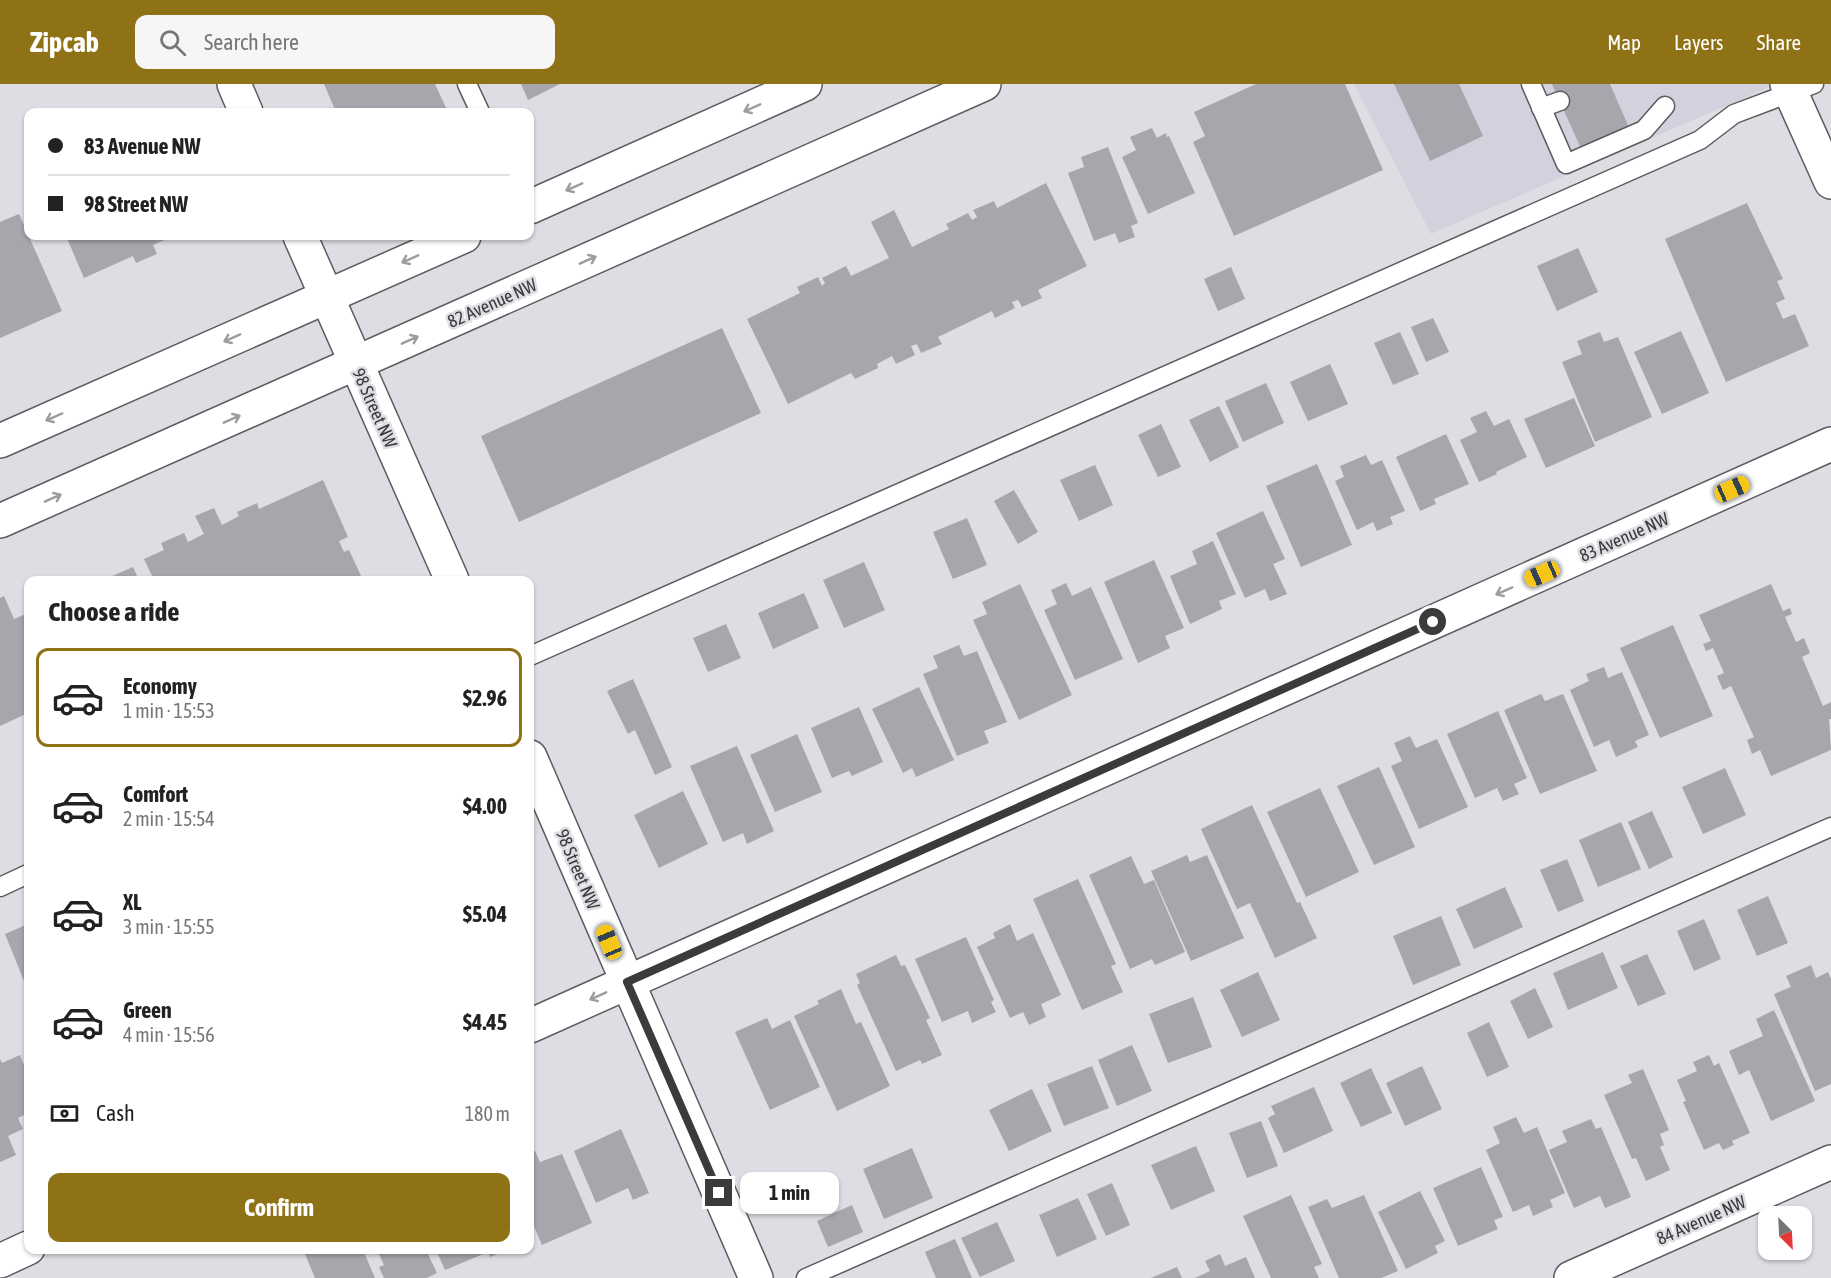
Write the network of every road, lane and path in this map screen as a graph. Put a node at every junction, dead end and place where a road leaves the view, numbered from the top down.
1 (234, 84) edge
2 (467, 84) edge
3 (805, 84) edge
4 (984, 84) edge
5 (1531, 84) edge
6 (1798, 87) edge
7 (1560, 101) dead end
8 (1665, 106) dead end
9 (244, 108) edge
10 (478, 108) edge
11 (1541, 108) junction
12 (1831, 182) edge
13 (534, 205) edge
14 (302, 240) edge
15 (455, 240) edge
16 (326, 296) junction
17 (356, 364) junction
18 (0, 441) edge
19 (1831, 444) edge
20 (0, 521) edge
21 (450, 576) edge
22 (534, 654) edge
23 (534, 766) edge
24 (1831, 827) edge
25 (24, 876) edge
26 (0, 887) edge
27 (627, 982) junction
28 (534, 1024) edge
29 (1831, 1162) edge
30 (24, 1250) edge
31 (0, 1260) edge
32 (756, 1278) edge
33 (806, 1278) edge
34 (1571, 1278) edge

1 - 9 street
2 - 10 lane
3 -> 13 street
17 -> 4 street, 82 Avenue NW
5 - 11 lane
6 - 12 street
6 - 22 lane
7 - 11 lane
8 - 11 lane
14 - 16 street, 98 Street NW
15 -> 16 street
16 - 17 street, 98 Street NW
16 -> 18 street
20 -> 17 street, 82 Avenue NW
17 - 21 street, 98 Street NW
19 -> 27 street, 83 Avenue NW
23 - 27 street, 98 Street NW
24 - 33 lane
25 - 26 lane
27 -> 28 street, 83 Avenue NW
27 - 32 street, 98 Street NW
29 - 34 street, 84 Avenue NW
30 - 31 street

